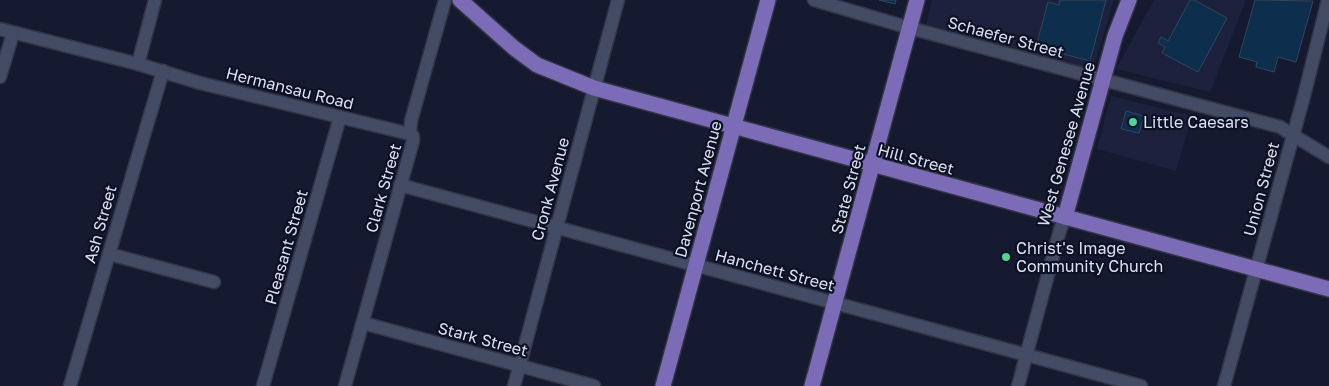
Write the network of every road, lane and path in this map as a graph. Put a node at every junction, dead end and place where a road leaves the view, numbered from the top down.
1 (156, 0) edge
2 (445, 0) edge
3 (460, 0) edge
4 (618, 0) edge
5 (768, 0) edge
6 (814, 0) edge
7 (917, 0) edge
8 (1129, 0) edge
9 (1328, 0) edge
10 (910, 28) junction
11 (6, 31) edge
12 (138, 64) junction
13 (164, 71) junction
14 (0, 77) edge
15 (1102, 80) junction
16 (594, 88) junction
17 (340, 117) junction
18 (733, 126) junction
19 (410, 134) junction
20 (1292, 134) junction
21 (1329, 157) edge
22 (872, 165) junction
23 (400, 185) junction
24 (1065, 217) junction
25 (557, 227) junction
26 (109, 254) junction
27 (696, 265) junction
28 (1256, 269) junction
29 (214, 282) dead end
30 (1329, 289) edge
31 (835, 303) junction
32 (363, 323) junction
33 (1026, 354) junction
34 (519, 366) junction
35 (70, 386) edge
36 (263, 386) edge
37 (345, 386) edge
38 (514, 386) edge
39 (594, 386) edge
40 (663, 386) edge
41 (812, 386) edge
42 (1018, 386) edge
43 (1141, 386) edge
44 (1224, 386) edge

1 - 12 street
2 - 19 street, Clark Street
3 - 16 main road, Hill Street
4 - 16 street, Cronk Avenue
5 - 18 main road, Davenport Avenue
6 - 10 street, Schaefer Street
7 - 10 main road, State Street
8 - 15 main road, West Genesee Avenue
9 - 20 street, Union Street
10 - 15 street, Schaefer Street
10 - 22 main road, State Street
11 - 12 street
11 - 14 street
12 - 13 street, Hermansau Road
13 - 17 street, Hermansau Road
13 - 26 street, Ash Street
15 - 20 street, Schaefer Street
15 - 24 main road, West Genesee Avenue
16 - 18 main road, Hill Street
16 - 25 street, Cronk Avenue
17 - 19 street, Hermansau Road
17 - 36 street, Pleasant Street
18 - 22 main road, Hill Street
18 - 27 main road, Davenport Avenue
19 - 23 street, Clark Street
20 - 21 street, Schaefer Street
20 - 28 street, Union Street
22 - 24 main road, Hill Street
22 - 31 main road, State Street
23 - 25 street, Hanchett Street
23 - 32 street, Clark Street
24 - 28 main road, Hill Street
24 - 33 street, West Genesee Avenue
25 - 27 street, Hanchett Street
25 - 34 street, Cronk Avenue
26 - 29 street
26 - 35 street, Ash Street
27 - 31 street, Hanchett Street
27 - 40 main road, Davenport Avenue
28 - 30 main road, Hill Street
28 - 44 street, Union Street
31 - 33 street, Hanchett Street
31 - 41 main road, State Street
32 - 34 street, Stark Street
32 - 37 street, Clark Street
33 - 42 street, West Genesee Avenue
33 - 43 street, Hanchett Street
34 - 38 street, Cronk Avenue
34 - 39 street, Stark Street

